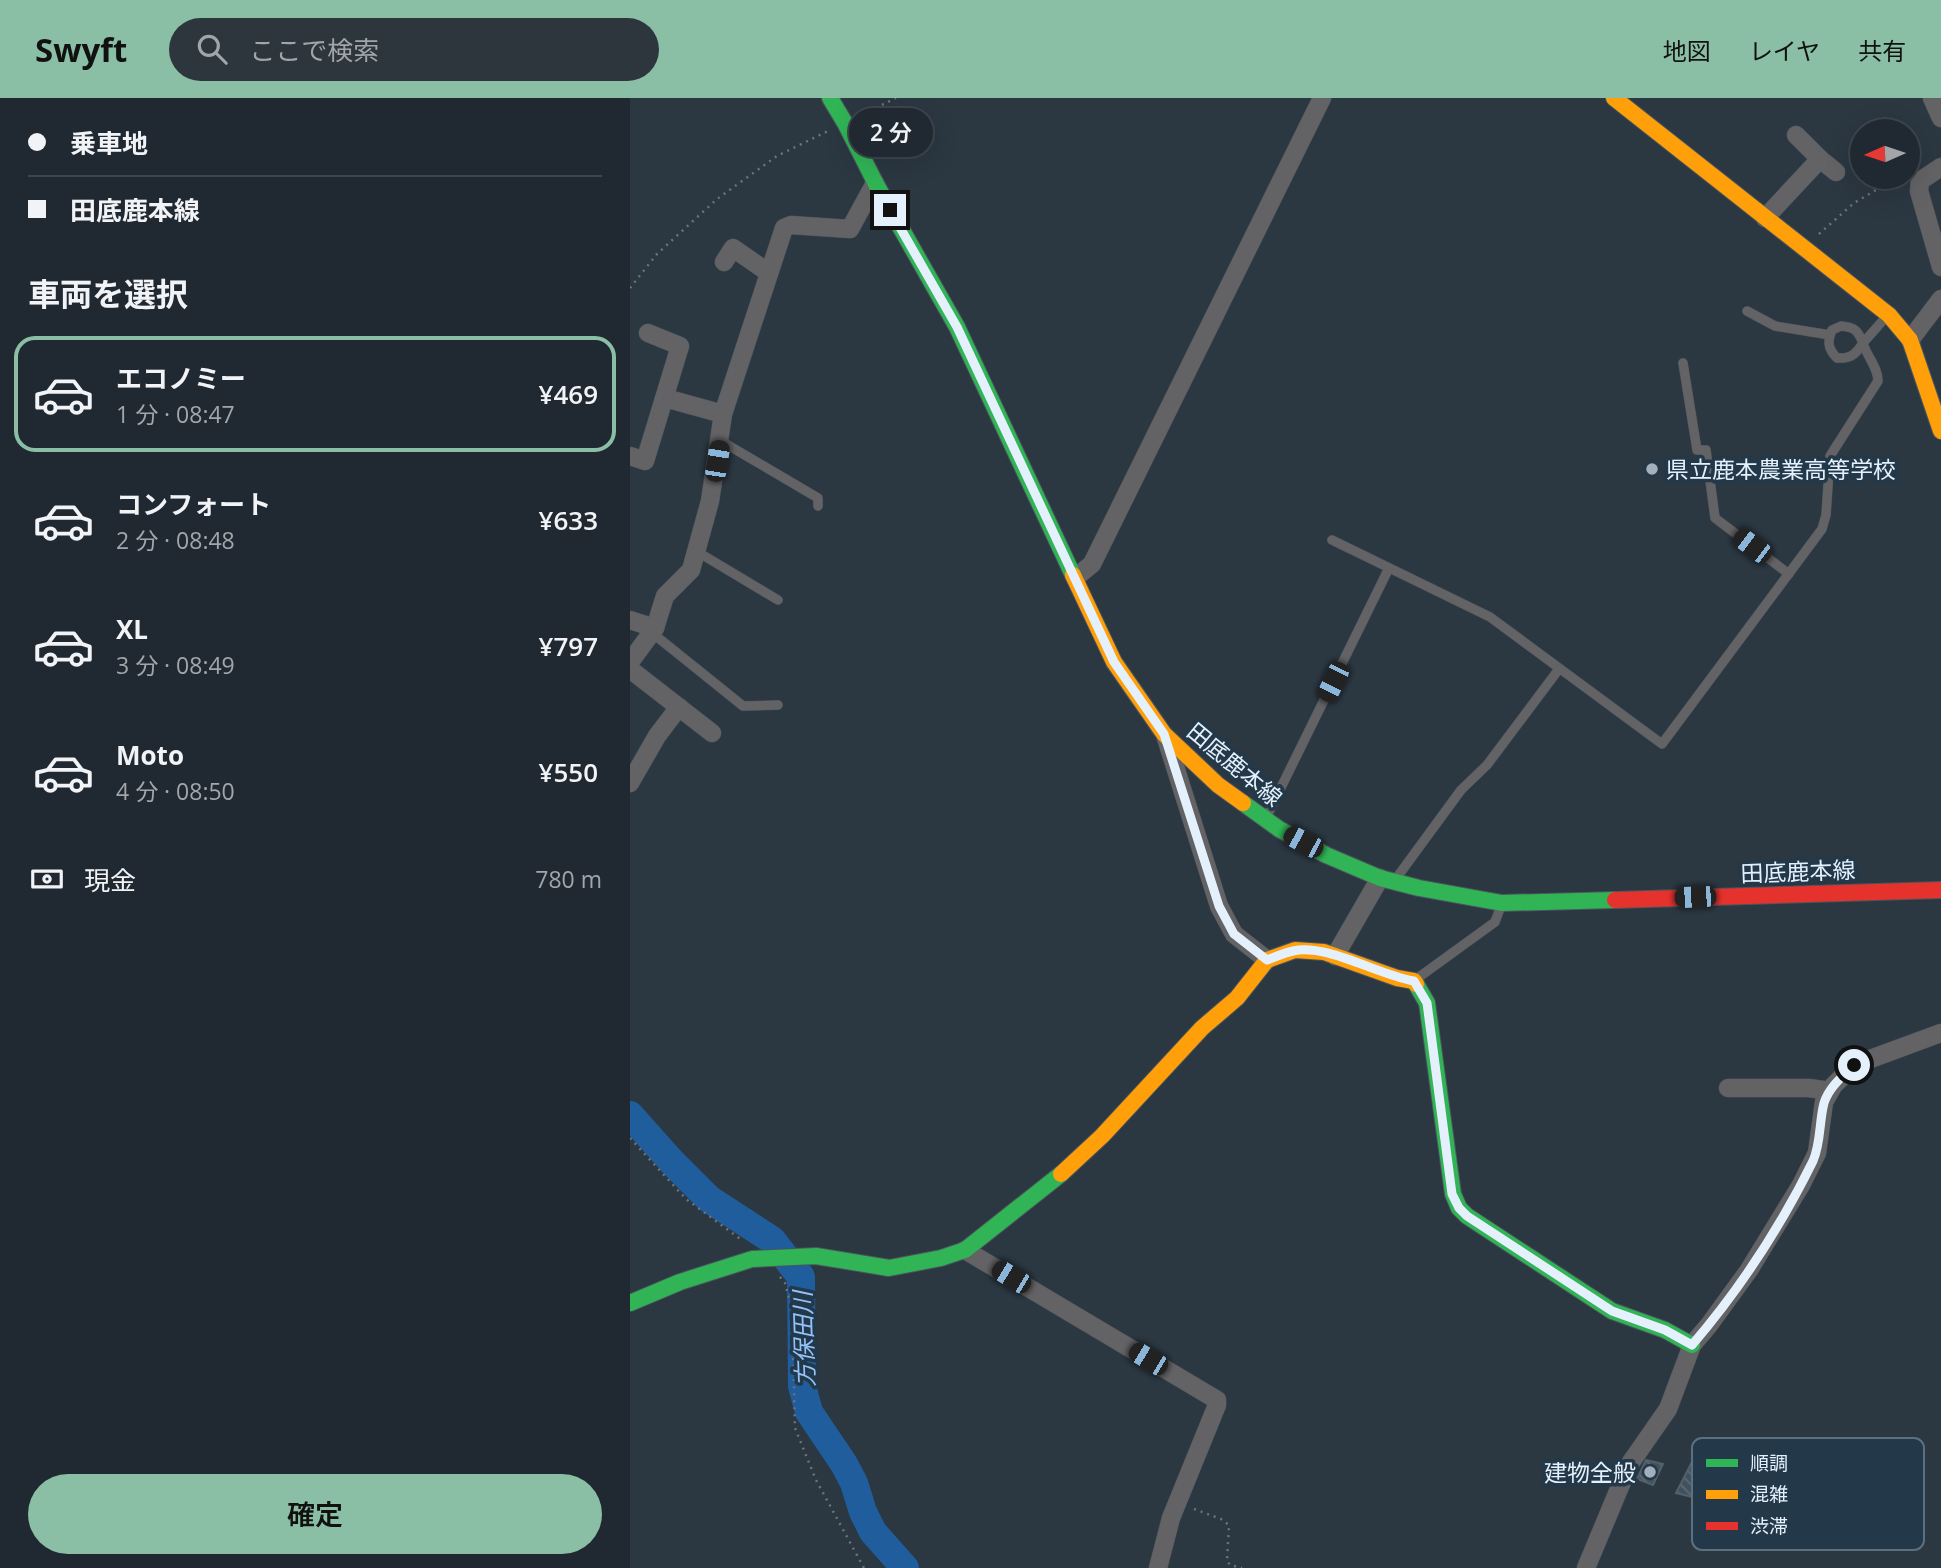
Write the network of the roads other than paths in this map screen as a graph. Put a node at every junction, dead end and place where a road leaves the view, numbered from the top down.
1 (830, 98) edge
2 (1322, 98) edge
3 (1614, 98) edge
4 (1932, 98) edge
5 (1941, 118) edge
6 (1796, 135) dead end
7 (1820, 159) junction
8 (1941, 167) edge
9 (1836, 172) dead end
10 (875, 183) junction
11 (1765, 218) junction
12 (724, 262) dead end
13 (1941, 267) edge
14 (769, 273) junction
15 (1941, 299) edge
16 (1747, 312) dead end
17 (1889, 315) junction
18 (648, 333) dead end
19 (1830, 335) junction
20 (1910, 340) junction
21 (1863, 343) junction
22 (1683, 363) dead end
23 (665, 398) junction
24 (723, 414) junction
25 (1941, 431) edge
26 (721, 441) junction
27 (630, 456) edge
28 (818, 506) dead end
29 (1332, 540) dead end
30 (696, 551) junction
31 (1389, 568) junction
32 (1788, 574) junction
33 (1075, 578) junction
34 (778, 600) dead end
35 (630, 620) edge
36 (653, 630) junction
37 (1559, 669) junction
38 (778, 705) dead end
39 (679, 708) junction
40 (712, 733) dead end
41 (1164, 734) junction
42 (630, 783) edge
43 (1265, 820) junction
44 (1387, 880) junction
45 (1941, 890) edge
46 (1502, 903) junction
47 (1335, 956) junction
48 (1267, 960) junction
49 (1414, 981) junction
50 (1941, 1034) edge
51 (1728, 1088) dead end
52 (1830, 1091) junction
53 (965, 1250) junction
54 (630, 1303) edge
55 (1692, 1345) junction
56 (1158, 1568) edge
57 (1586, 1568) edge

1 - 10 street, 田底鹿本線
2 - 33 street
3 - 11 street
4 - 5 street
6 - 7 street
7 - 9 street
7 - 11 street
8 - 13 street
10 - 14 street
10 - 33 street, 田底鹿本線
11 - 17 street
12 - 14 street
14 - 24 street
15 - 20 street
16 - 19 lane
17 - 20 street
17 - 21 lane
18 - 23 street
19 - 21 lane
19 - 21 lane
20 - 25 street
21 - 32 lane
22 - 32 lane
23 - 24 street
23 - 27 street
24 - 26 street
26 - 28 lane
26 - 30 street
29 - 31 lane
30 - 34 lane
30 - 36 street
31 - 37 lane
31 - 43 lane
32 - 37 lane
33 - 41 street, 田底鹿本線
35 - 36 street
36 - 38 lane
36 - 39 street
37 - 44 lane
39 - 40 street
39 - 42 street
41 - 43 street, 田底鹿本線
41 - 48 street
43 - 44 street, 田底鹿本線
44 - 46 street, 田底鹿本線
44 - 47 street
45 - 46 street, 田底鹿本線
46 - 49 lane
47 - 48 street
47 - 49 street
48 - 53 street
49 - 55 street
50 - 52 street
51 - 52 street
52 - 55 street
53 - 54 street
53 - 56 street
55 - 57 street

